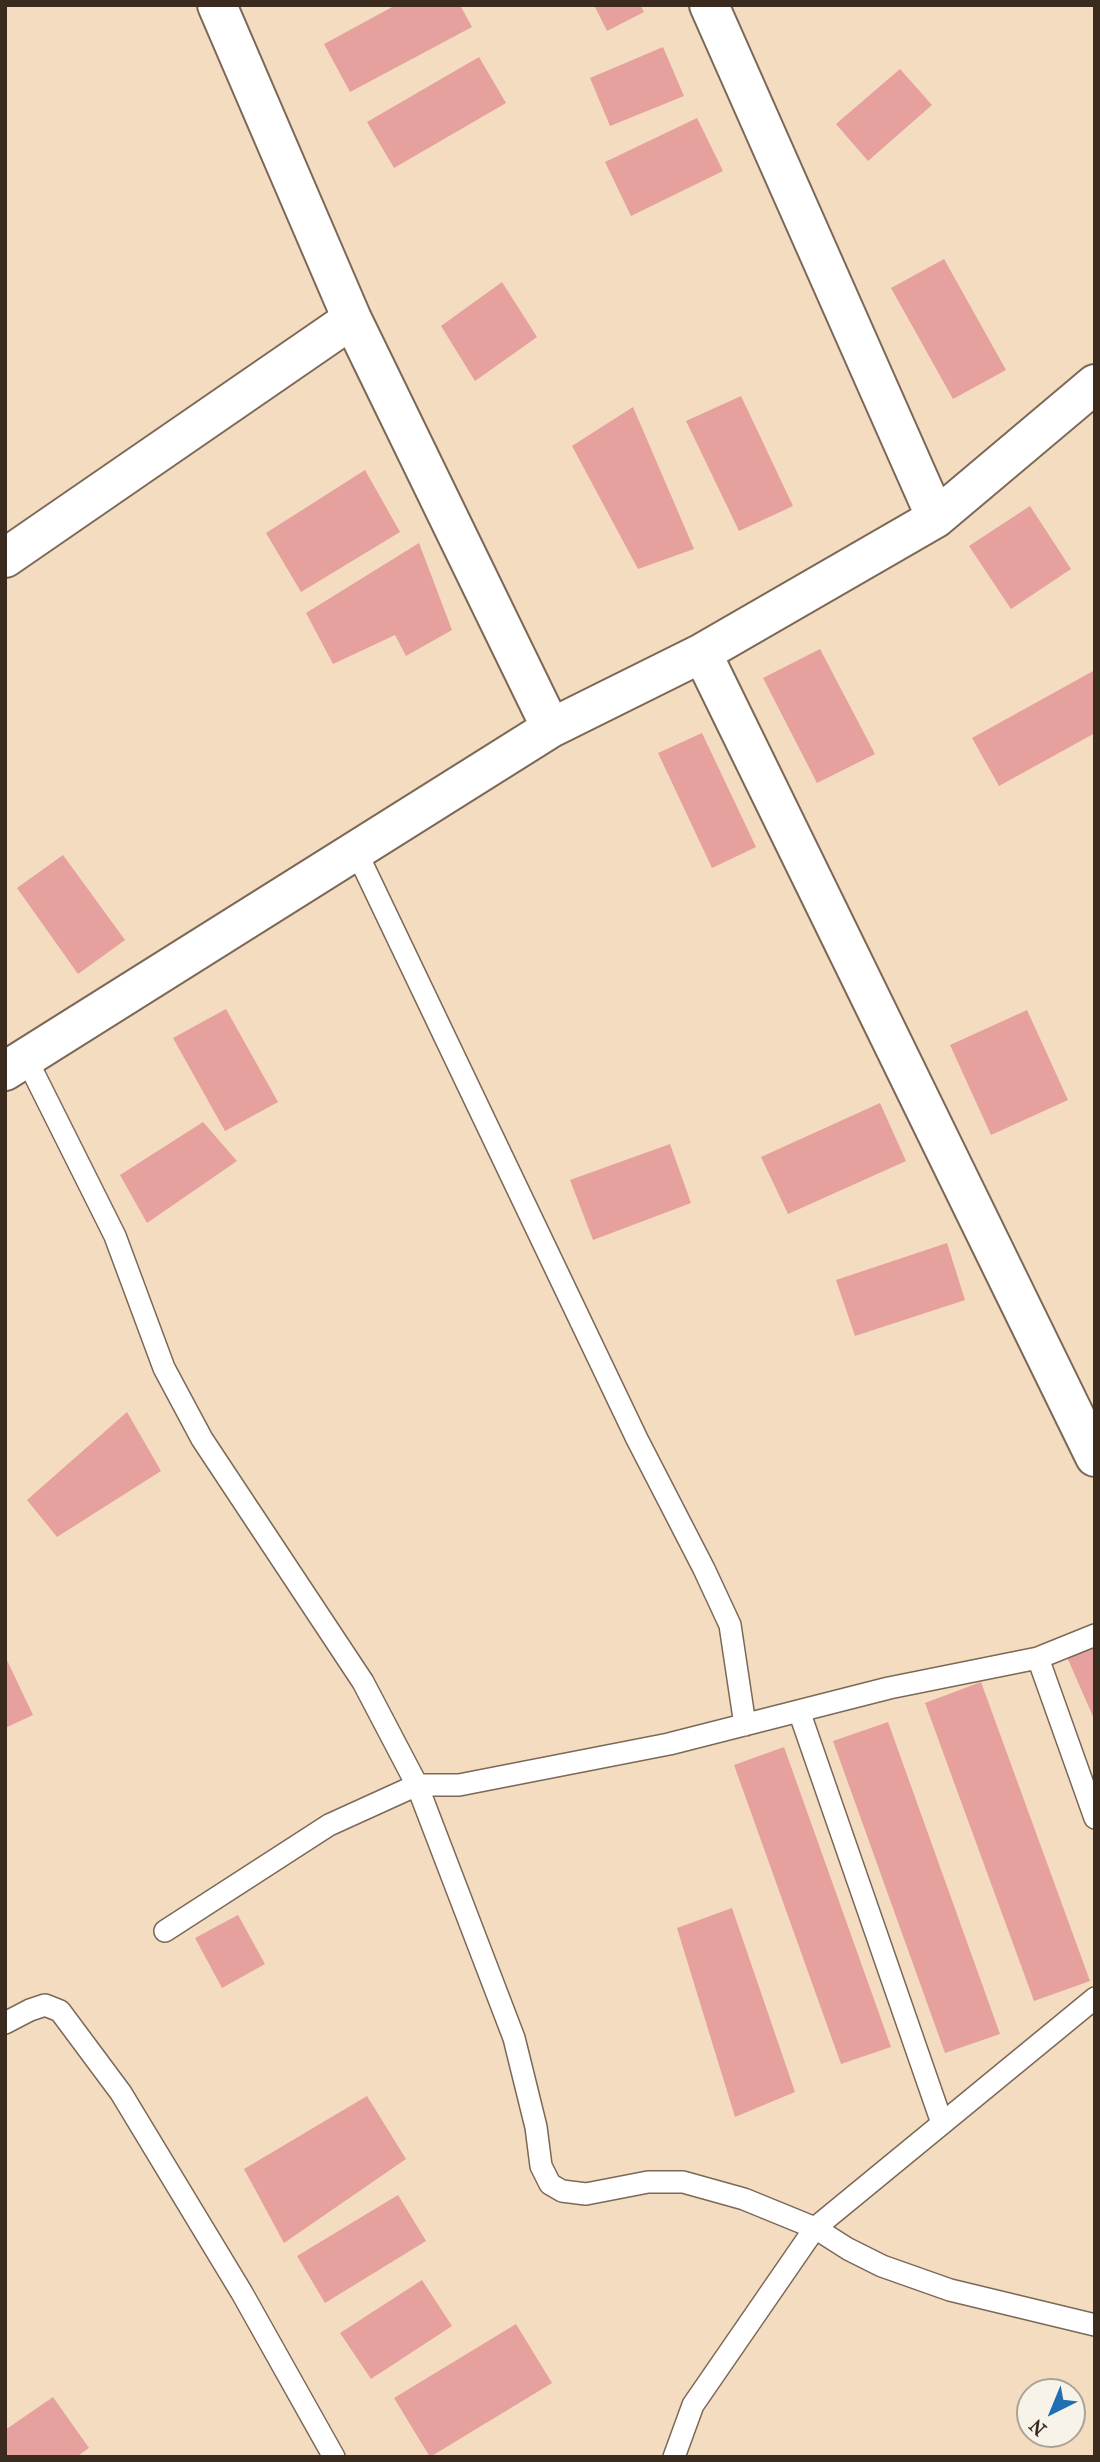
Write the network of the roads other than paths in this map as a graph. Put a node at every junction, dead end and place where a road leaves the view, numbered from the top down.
1 (217, 5) edge
2 (709, 5) edge
3 (352, 319) junction
4 (1095, 384) edge
5 (936, 518) junction
6 (5, 558) edge
7 (702, 653) junction
8 (551, 728) junction
9 (356, 851) junction
10 (16, 1064) edge
11 (1095, 1457) edge
12 (1095, 1634) edge
13 (1038, 1658) junction
14 (799, 1711) junction
15 (745, 1725) junction
16 (417, 1785) junction
17 (1095, 1818) edge
18 (165, 1931) dead end
19 (1095, 1998) edge
20 (5, 2023) edge
21 (942, 2123) junction
22 (815, 2228) junction
23 (1095, 2325) edge
24 (334, 2457) edge
25 (674, 2457) edge

1 - 3 street
2 - 5 street
3 - 6 street
3 - 8 street
4 - 5 street
5 - 7 street
7 - 8 street
7 - 11 street
8 - 9 street
9 - 10 street
9 - 15 lane
10 - 16 lane
12 - 13 lane
13 - 14 lane
13 - 17 lane
14 - 15 lane
14 - 21 lane
15 - 16 lane
16 - 18 lane
16 - 22 lane
19 - 21 lane
20 - 24 lane
21 - 22 lane
22 - 23 lane
22 - 25 lane

